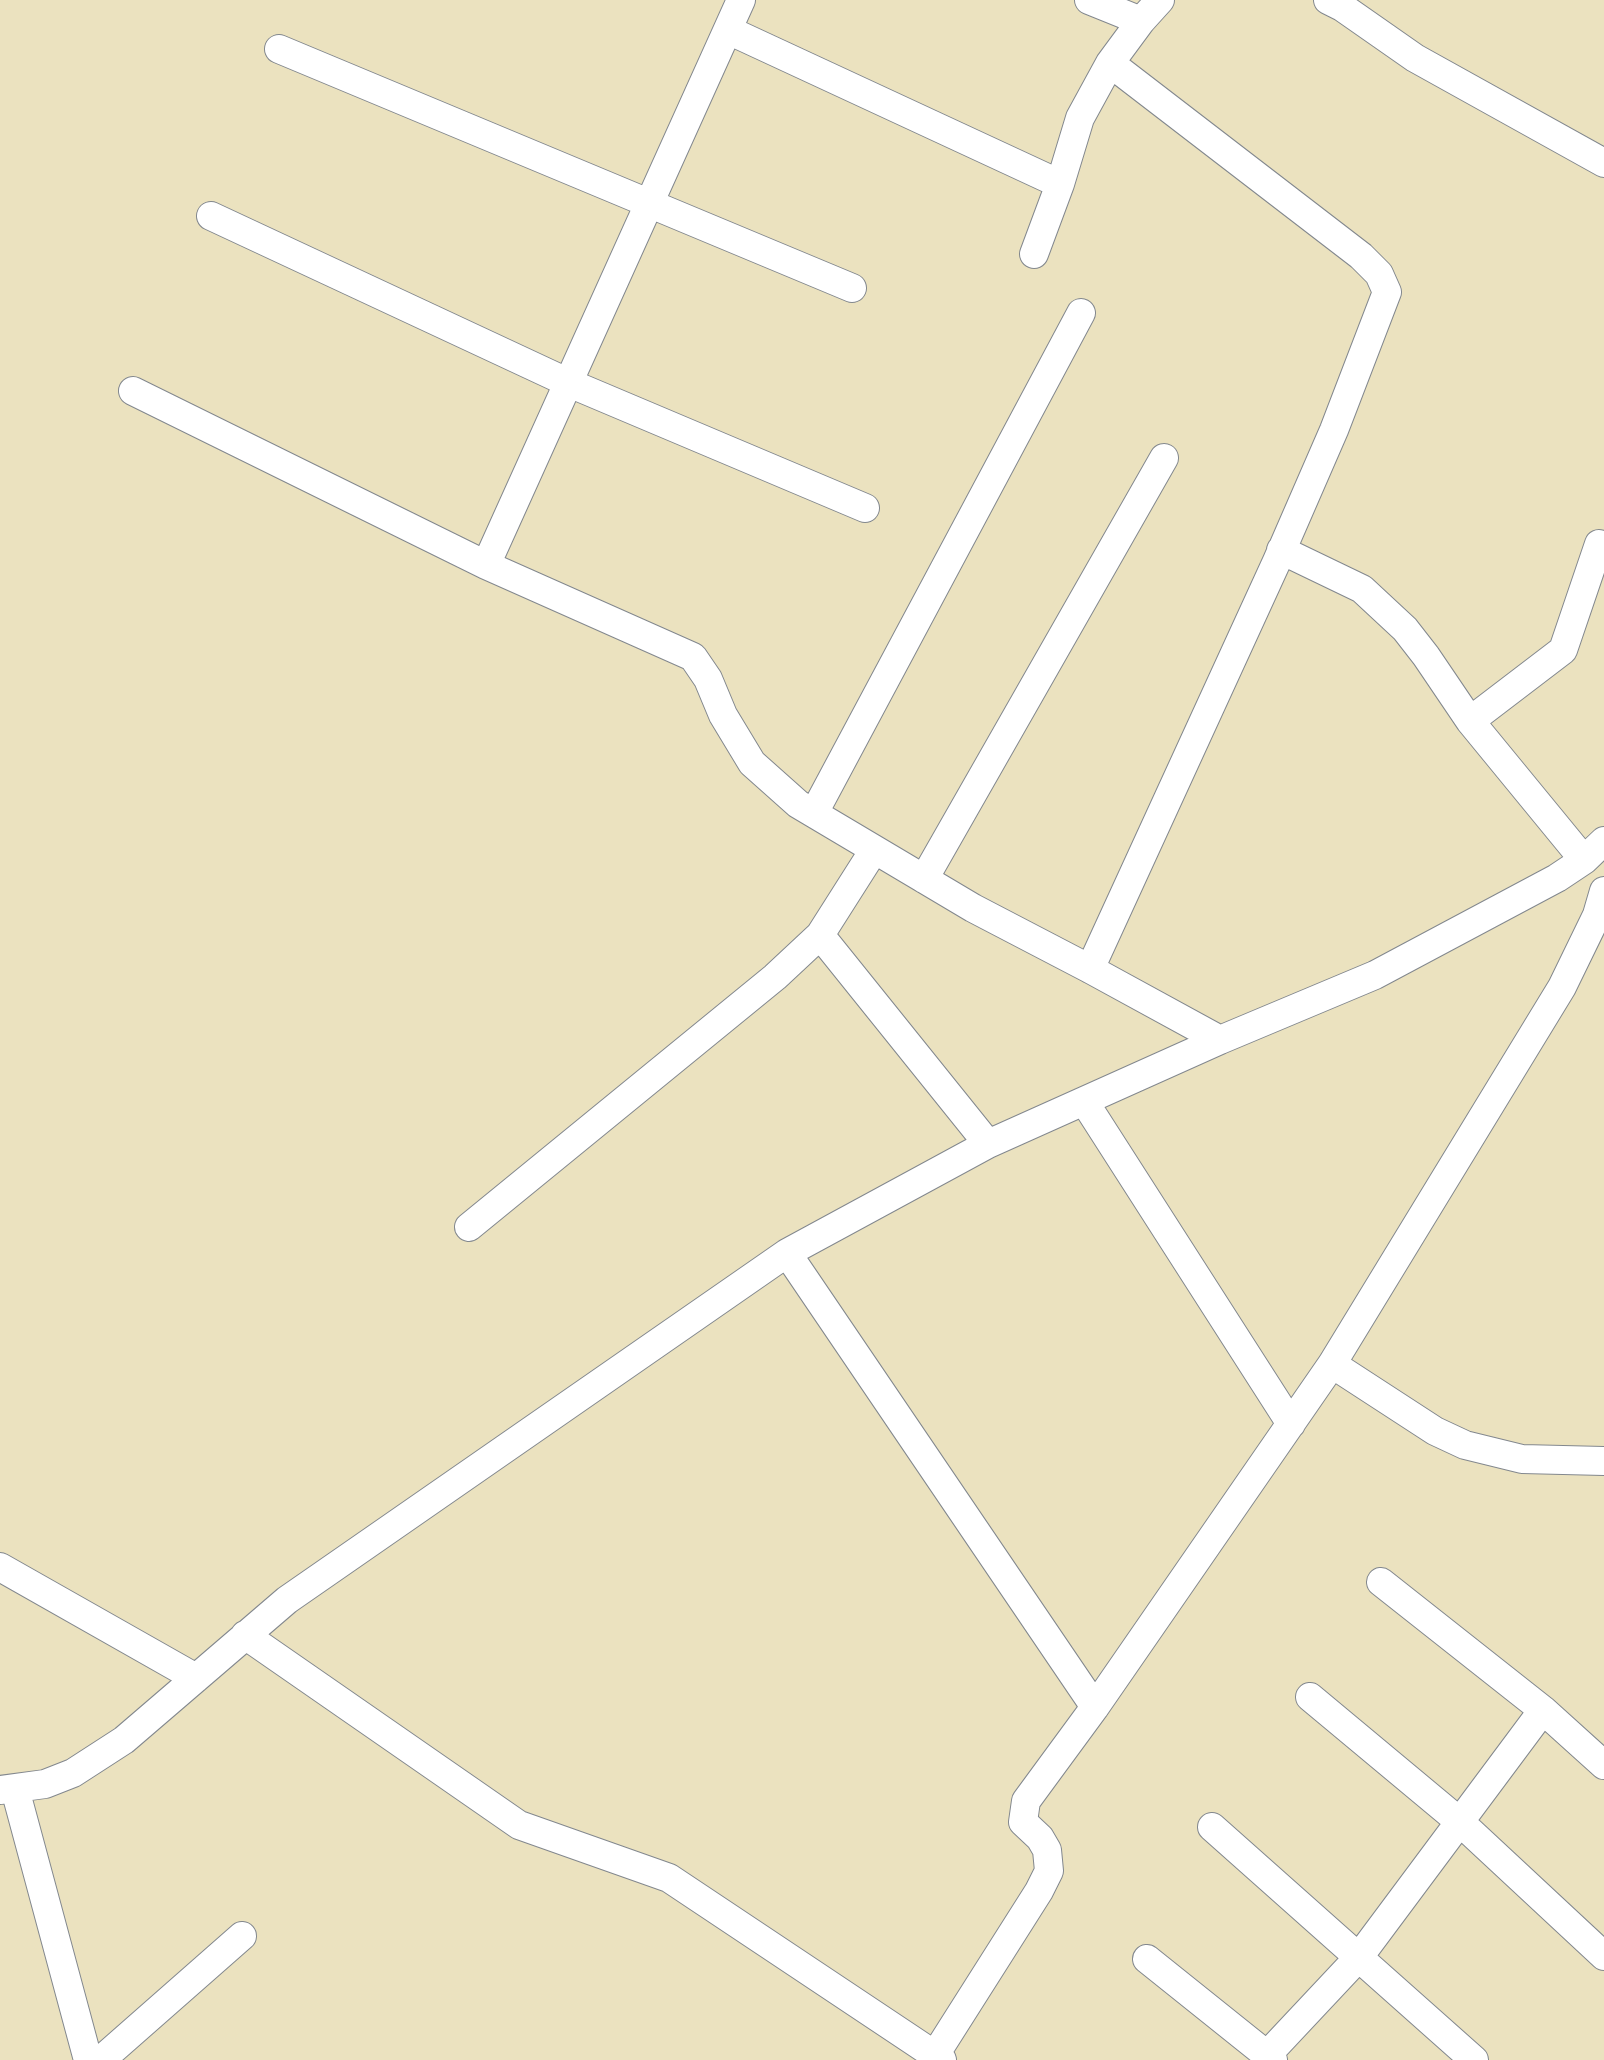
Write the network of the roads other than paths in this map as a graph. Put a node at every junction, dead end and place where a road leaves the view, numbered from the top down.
1 (741, 0) edge
2 (1089, 0) edge
3 (1160, 0) edge
4 (1328, 0) edge
5 (1141, 21) junction
6 (728, 30) junction
7 (279, 49) dead end
8 (1110, 63) junction
9 (1604, 164) edge
10 (1060, 184) junction
11 (650, 205) junction
12 (211, 216) dead end
13 (1034, 254) dead end
14 (852, 288) dead end
15 (1081, 312) dead end
16 (570, 383) junction
17 (133, 391) dead end
18 (1164, 458) dead end
19 (865, 508) dead end
20 (1599, 544) dead end
21 (1281, 550) junction
22 (486, 565) junction
23 (1470, 721) junction
24 (814, 813) junction
25 (1604, 841) edge
26 (874, 850) junction
27 (1584, 860) junction
28 (924, 879) junction
29 (1604, 891) edge
30 (820, 935) junction
31 (1090, 969) junction
32 (1220, 1040) junction
33 (1084, 1101) junction
34 (988, 1144) junction
35 (469, 1227) dead end
36 (787, 1253) junction
37 (1332, 1364) junction
38 (1290, 1424) junction
39 (1604, 1460) edge
40 (0, 1567) edge
41 (1381, 1582) dead end
42 (245, 1635) junction
43 (196, 1678) junction
44 (1310, 1697) dead end
45 (1095, 1707) junction
46 (1543, 1710) junction
47 (1604, 1765) edge
48 (7, 1789) edge
49 (1460, 1822) junction
50 (1212, 1827) dead end
51 (242, 1936) dead end
52 (1604, 1956) edge
53 (1358, 1957) junction
54 (1147, 1960) dead end
55 (938, 2058) edge
56 (1270, 2058) edge
57 (88, 2060) edge
58 (101, 2060) edge
59 (1474, 2060) edge

1 - 6 street
2 - 5 street
3 - 5 street
4 - 9 street
5 - 8 street
6 - 10 street
6 - 11 street
7 - 11 street
8 - 10 street
8 - 21 street
10 - 13 street
11 - 14 street
11 - 16 street
12 - 16 street
15 - 24 street
16 - 19 street
16 - 22 street
17 - 22 street
18 - 28 street
20 - 23 street
21 - 23 street
21 - 31 street
22 - 24 street
23 - 27 street
24 - 26 street
25 - 27 street
26 - 28 street
26 - 30 street
27 - 32 street
28 - 31 street
29 - 37 street
30 - 34 street
30 - 35 street
31 - 32 street
32 - 33 street
33 - 34 street
33 - 38 street
34 - 36 street
36 - 42 street
36 - 45 street
37 - 38 street
37 - 39 street
38 - 45 street
40 - 43 street
41 - 46 street
42 - 43 street
42 - 55 street
43 - 48 street
44 - 49 street
45 - 55 street
46 - 47 street
46 - 49 street
48 - 57 street
49 - 52 street
49 - 53 street
50 - 53 street
51 - 58 street
53 - 56 street
53 - 59 street
54 - 56 street

